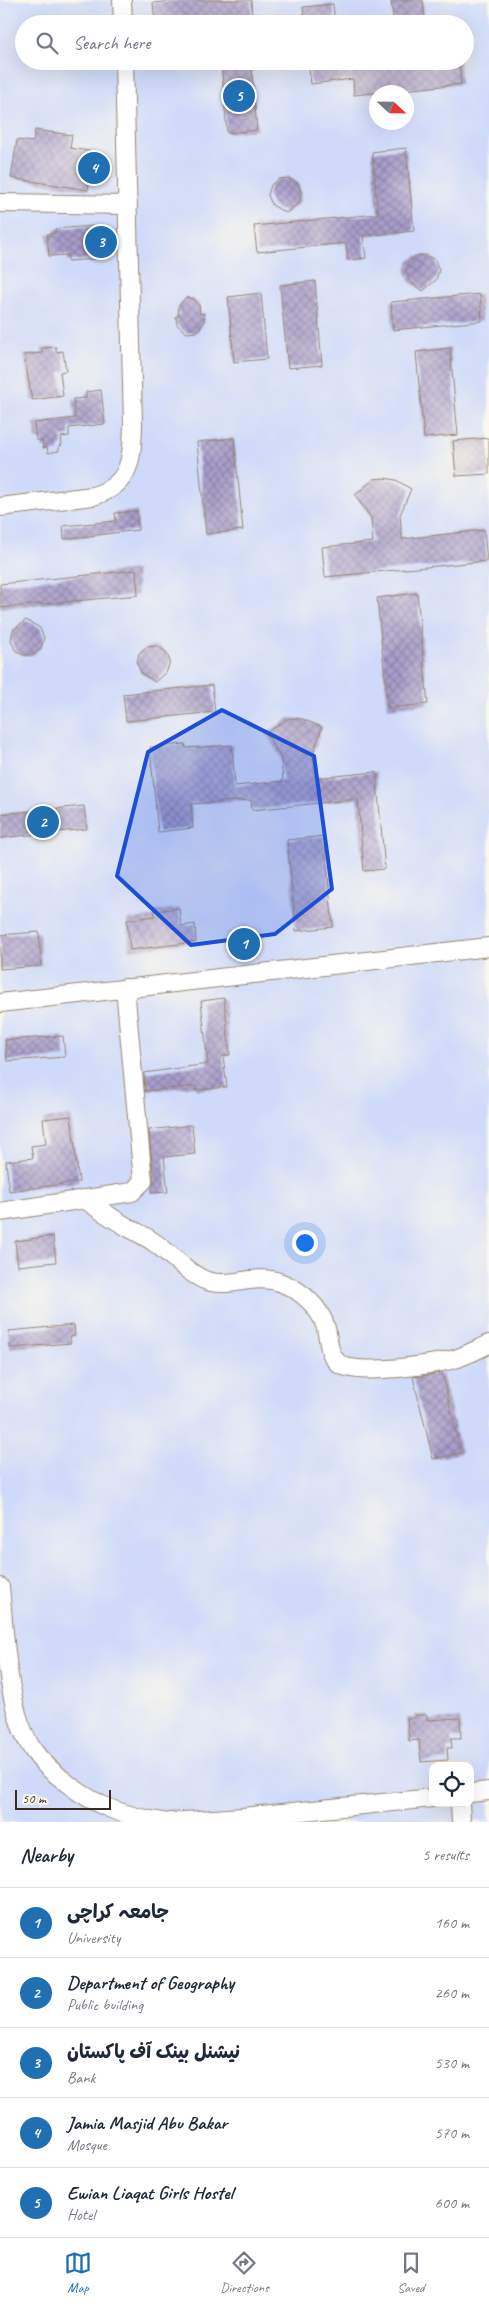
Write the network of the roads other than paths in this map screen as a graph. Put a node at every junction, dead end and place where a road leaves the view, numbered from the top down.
1 (122, 0) edge
2 (123, 15) edge
3 (124, 70) edge
4 (0, 203) edge
5 (128, 205) junction
6 (0, 507) edge
7 (489, 947) edge
8 (125, 988) junction
9 (0, 1002) edge
10 (84, 1199) junction
11 (0, 1212) edge
12 (489, 1344) edge
13 (0, 1586) edge
14 (489, 1791) edge
15 (474, 1793) edge
16 (429, 1798) edge
17 (460, 1807) edge
18 (110, 1816) edge
19 (163, 1822) edge
20 (170, 1822) edge
21 (461, 1822) edge

1 - 2 street
3 - 5 street
4 - 5 street
5 - 6 street
7 - 8 street
8 - 9 street
8 - 10 street
10 - 11 street
10 - 12 street
13 - 18 street
14 - 15 street
16 - 20 street
17 - 21 street
18 - 19 street

